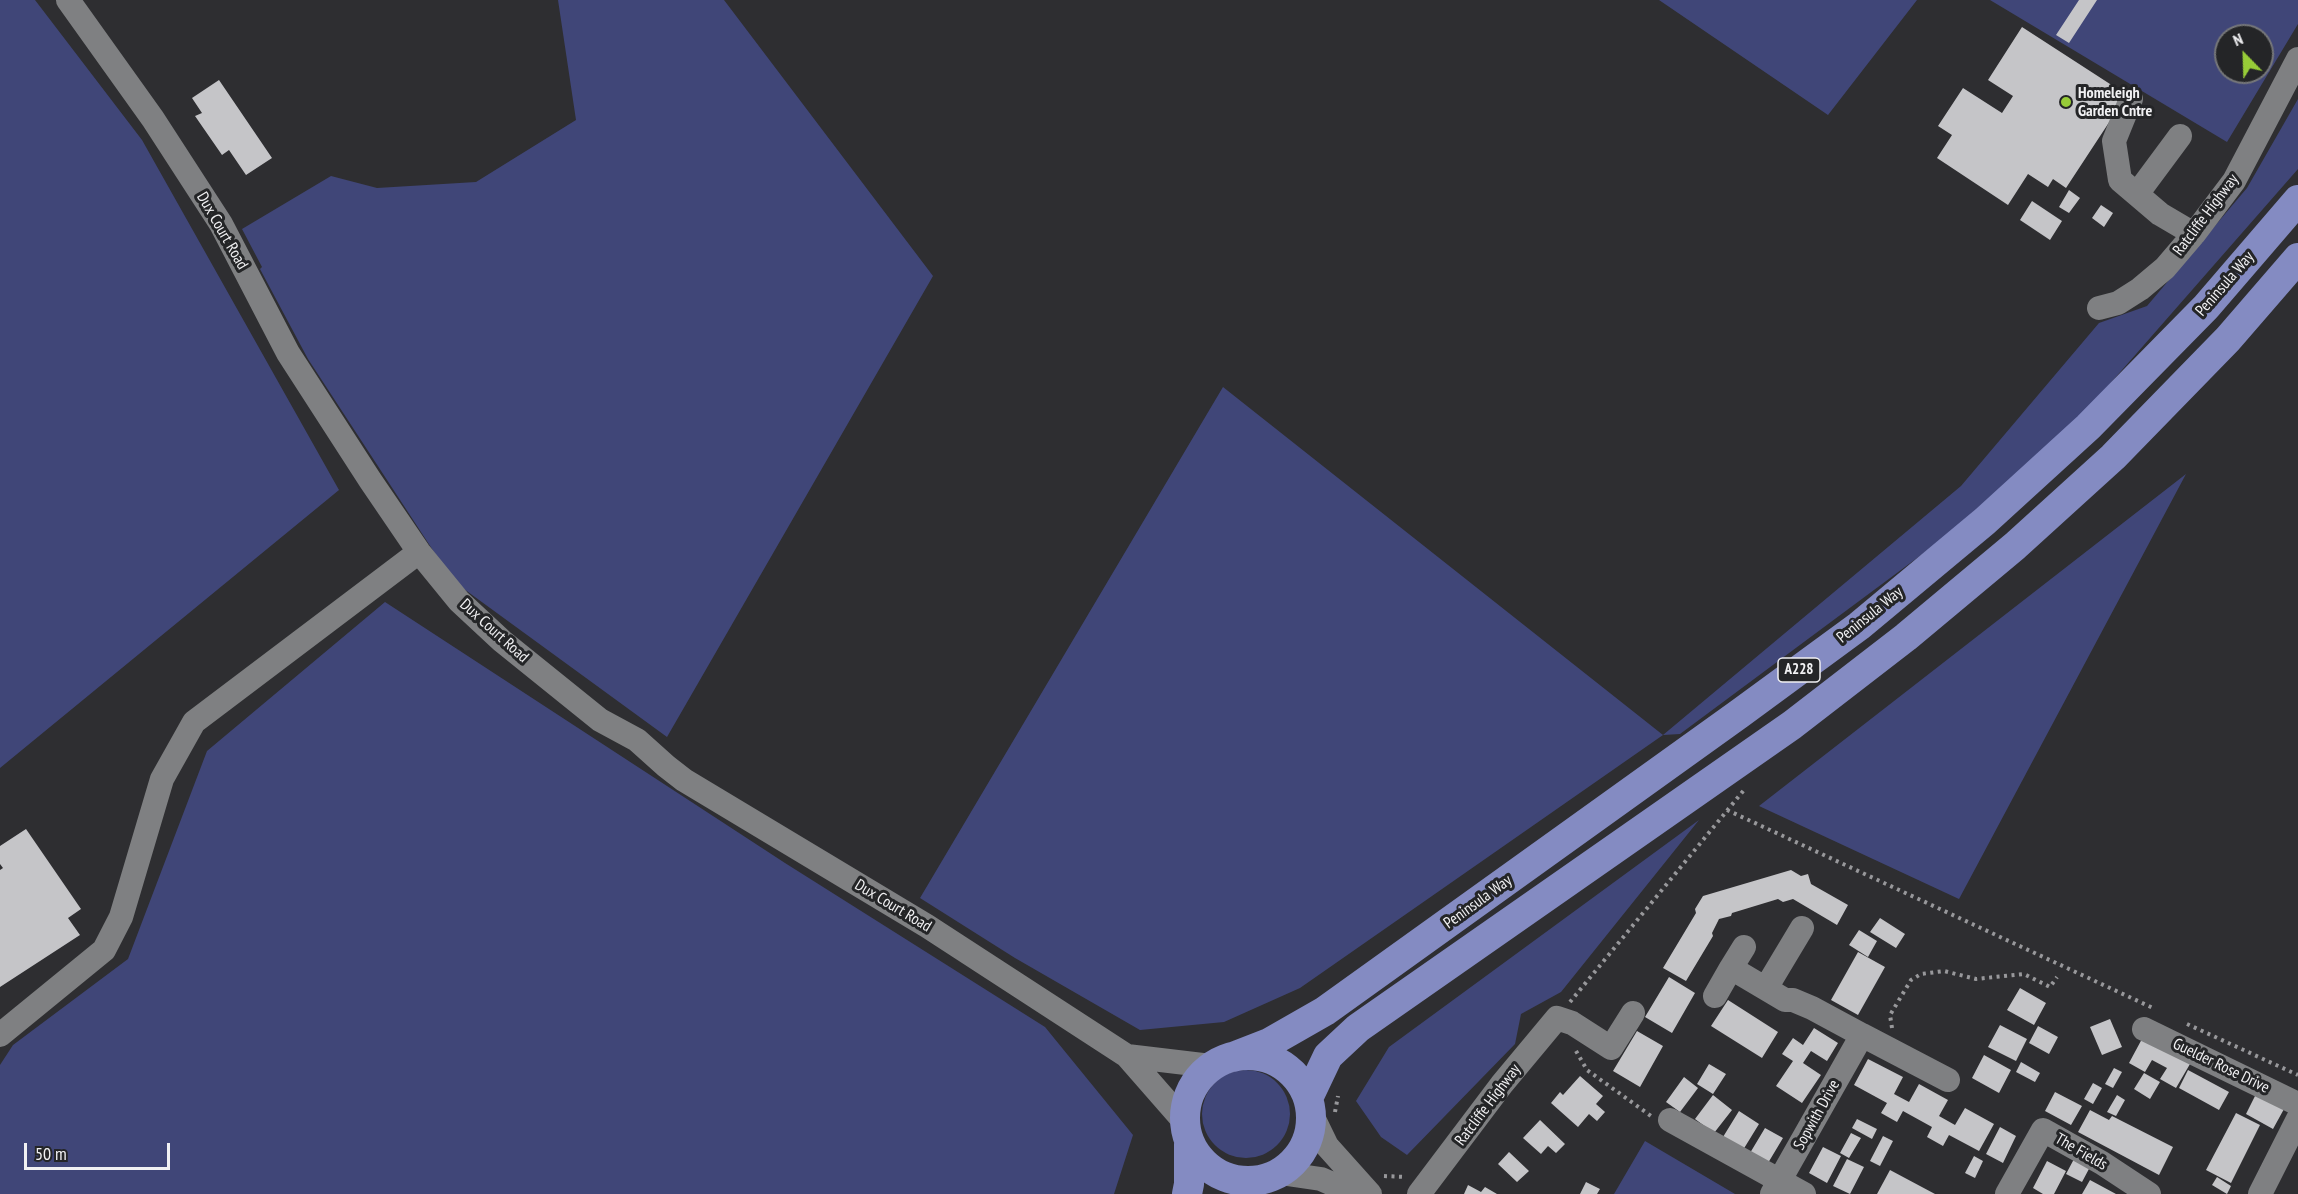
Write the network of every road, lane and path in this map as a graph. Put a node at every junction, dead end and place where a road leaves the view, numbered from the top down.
1 (68, 0) edge
2 (2298, 59) edge
3 (2131, 99) dead end
4 (2180, 136) dead end
5 (2137, 194) junction
6 (2298, 200) edge
7 (2194, 234) junction
8 (2298, 258) edge
9 (2099, 308) dead end
10 (419, 552) junction
11 (1751, 783) dead end
12 (1727, 810) junction
13 (1802, 928) dead end
14 (1744, 947) dead end
15 (1731, 968) junction
16 (2057, 977) dead end
17 (1766, 988) junction
18 (1715, 996) dead end
19 (1633, 1013) dead end
20 (1557, 1018) junction
21 (2151, 1020) joint
22 (2180, 1020) dead end
23 (0, 1035) edge
24 (1862, 1035) junction
25 (1886, 1048) junction
26 (1127, 1056) junction
27 (1222, 1061) junction
28 (2298, 1075) edge
29 (1948, 1080) dead end
30 (1339, 1092) dead end
31 (2298, 1104) edge
32 (1319, 1109) junction
33 (2298, 1119) edge
34 (1670, 1120) joint
35 (1186, 1132) junction
36 (1265, 1182) edge
37 (1372, 1187) edge
38 (1776, 1188) edge
39 (1423, 1190) edge
40 (1188, 1194) edge
41 (1804, 1194) edge
42 (2007, 1194) edge
43 (2149, 1194) edge
44 (2260, 1194) edge

1 - 10 street, Dux Court Road
2 - 7 street, Ratcliffe Highway
3 - 5 street
4 - 5 street
5 - 7 street
6 - 27 main road, Peninsula Way / A228
7 - 9 street, Ratcliffe Highway
8 - 32 main road, Peninsula Way / A228
10 - 23 street
10 - 26 street, Dux Court Road
11 - 12 path
12 - 20 path
12 - 21 path
13 - 17 street
14 - 15 street
15 - 17 street
15 - 18 street
16 - 25 path
17 - 24 street
19 - 20 street
20 - 34 path
20 - 39 street, Ratcliffe Highway
21 - 31 street, Guelder Rose Drive
22 - 28 path
24 - 25 street
24 - 38 street, Sopwith Drive
25 - 29 street
26 - 27 street, Dux Court Road
26 - 35 street, Dux Court Road
27 - 32 main road
27 - 35 main road
30 - 32 path
32 - 36 main road
32 - 37 street
33 - 44 street
34 - 38 street
35 - 36 main road
35 - 40 main road
36 - 37 street
37 - 39 path
38 - 41 street
42 - 43 street, The Fields

